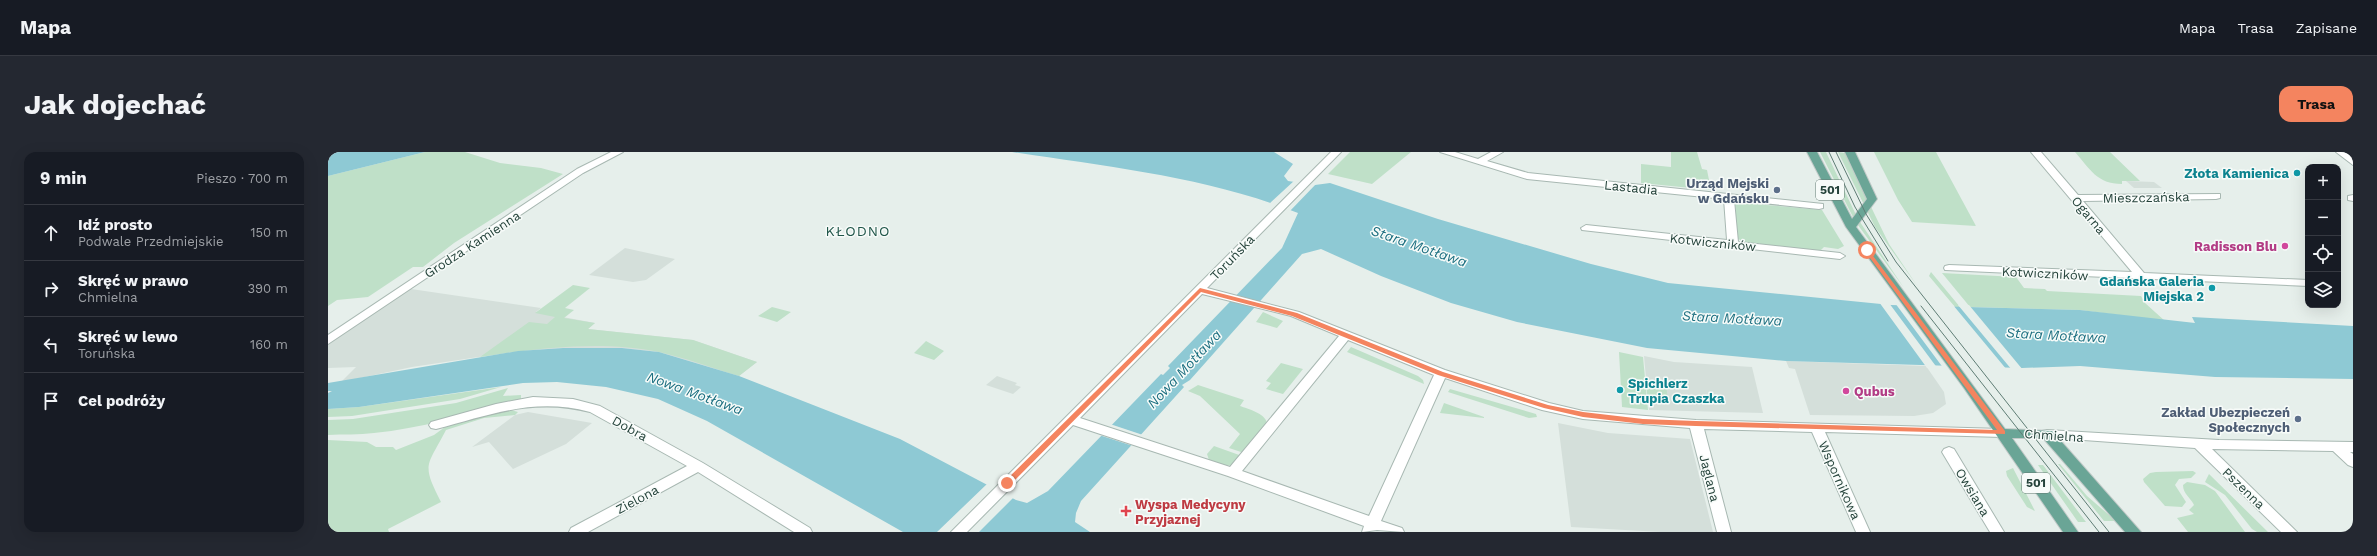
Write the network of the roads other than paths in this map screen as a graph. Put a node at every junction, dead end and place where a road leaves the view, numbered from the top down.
1 (618, 152) edge
2 (1336, 152) edge
3 (1445, 152) edge
4 (1498, 152) edge
5 (1812, 152) edge
6 (1850, 152) edge
7 (2036, 152) edge
8 (2341, 152) edge
9 (1478, 162) junction
10 (2353, 162) edge
11 (2216, 196) dead end
12 (1729, 197) junction
13 (2076, 198) junction
14 (1819, 206) dead end
15 (1851, 227) junction
16 (1586, 228) dead end
17 (1732, 244) junction
18 (1840, 256) dead end
19 (1949, 268) dead end
20 (2142, 277) junction
21 (2305, 283) edge
22 (1200, 290) junction
23 (1346, 335) junction
24 (328, 340) edge
25 (1441, 373) junction
26 (1070, 419) junction
27 (1696, 424) junction
28 (436, 426) dead end
29 (1817, 428) junction
30 (2002, 433) junction
31 (2048, 434) junction
32 (2199, 444) junction
33 (2336, 446) junction
34 (2353, 447) edge
35 (1948, 452) dead end
36 (2353, 462) edge
37 (698, 466) junction
38 (1233, 474) junction
39 (1371, 528) edge
40 (576, 532) edge
41 (805, 532) edge
42 (958, 532) edge
43 (1397, 532) edge
44 (1724, 532) edge
45 (1863, 532) edge
46 (1997, 532) edge
47 (2071, 532) edge
48 (2134, 532) edge
49 (2290, 532) edge

1 - 24 street, Grodza Kamienna
2 - 22 street, Toruńska
3 - 9 street, Lastadia
4 - 9 street
5 - 15 main road, 501
6 - 15 main road, 501
7 - 13 street, Ogarna
8 - 10 street
9 - 12 street, Lastadia
11 - 13 street, Mieszczańska
12 - 14 street, Lastadia
12 - 17 street
13 - 20 street, Ogarna
15 - 30 main road, 501
16 - 17 street, Kotwiczników
17 - 18 street, Kotwiczników
19 - 20 street, Kotwiczników
20 - 21 street, Kotwiczników
22 - 23 street, Chmielna
22 - 26 street, Toruńska
23 - 25 street, Chmielna
23 - 38 street
25 - 27 street, Chmielna
25 - 39 street
26 - 38 street
26 - 42 street, Toruńska
27 - 29 street, Chmielna
27 - 44 street, Jaglana
28 - 37 street, Dobra
29 - 30 street, Chmielna
29 - 45 street, Wspornikowa
30 - 31 main road, Chmielna
30 - 47 main road, 501
31 - 32 street, Chmielna
31 - 48 main road
32 - 33 street, Chmielna
32 - 49 street, Pszenna
33 - 34 street, Chmielna
33 - 36 street
35 - 46 street, Owsiana
37 - 40 street, Zielona
37 - 41 street, Dobra
38 - 39 street
39 - 43 street

